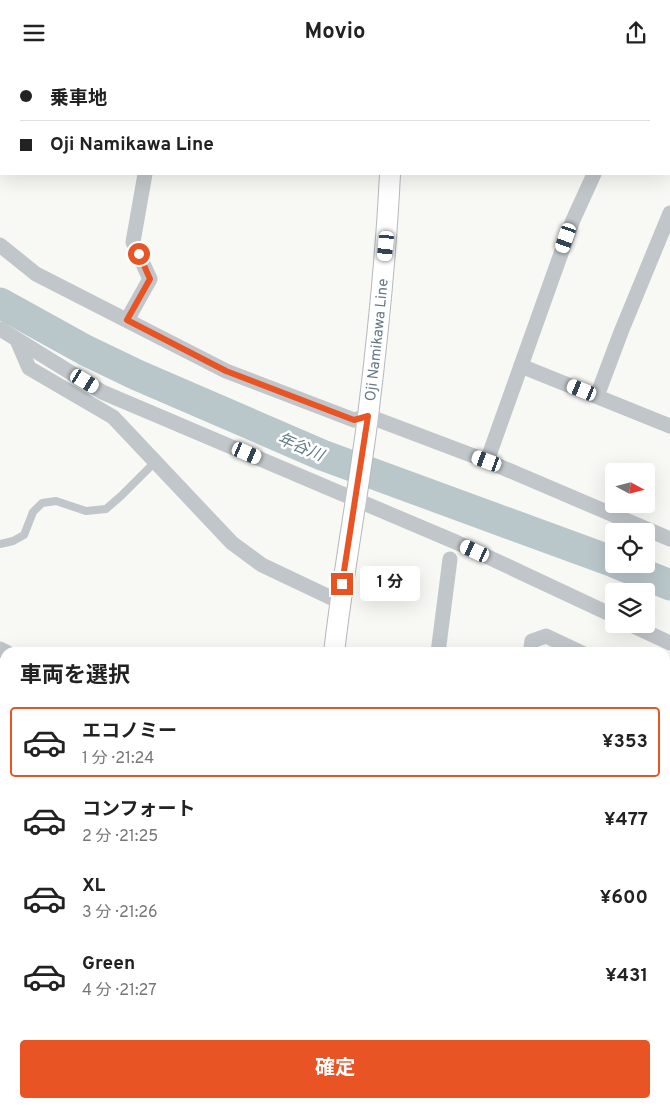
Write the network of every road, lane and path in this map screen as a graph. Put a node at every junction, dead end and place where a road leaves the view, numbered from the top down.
1 (145, 175) edge
2 (390, 175) edge
3 (594, 175) edge
4 (670, 213) edge
5 (0, 245) edge
6 (127, 320) junction
7 (0, 329) edge
8 (17, 340) junction
9 (521, 366) junction
10 (597, 396) junction
11 (367, 425) junction
12 (670, 427) edge
13 (487, 461) junction
14 (154, 463) junction
15 (356, 494) junction
16 (670, 539) edge
17 (0, 544) edge
18 (450, 559) dead end
19 (340, 601) junction
20 (605, 612) edge
21 (648, 633) edge
22 (670, 643) edge
23 (335, 647) edge
24 (439, 647) edge
25 (531, 647) edge
26 (569, 647) edge

1 - 6 street
2 - 11 main road, Oji Namikawa Line
3 - 9 street
4 - 10 street
5 - 6 street
6 - 11 street
7 - 8 street
8 - 14 street
8 - 15 street
9 - 10 street
9 - 13 street
10 - 12 street
11 - 13 street
11 - 15 main road, Oji Namikawa Line
13 - 16 street
14 - 17 lane
14 - 19 street
15 - 19 main road, Oji Namikawa Line
15 - 20 street
18 - 24 street
19 - 23 main road, Oji Namikawa Line
21 - 22 street
25 - 26 street

